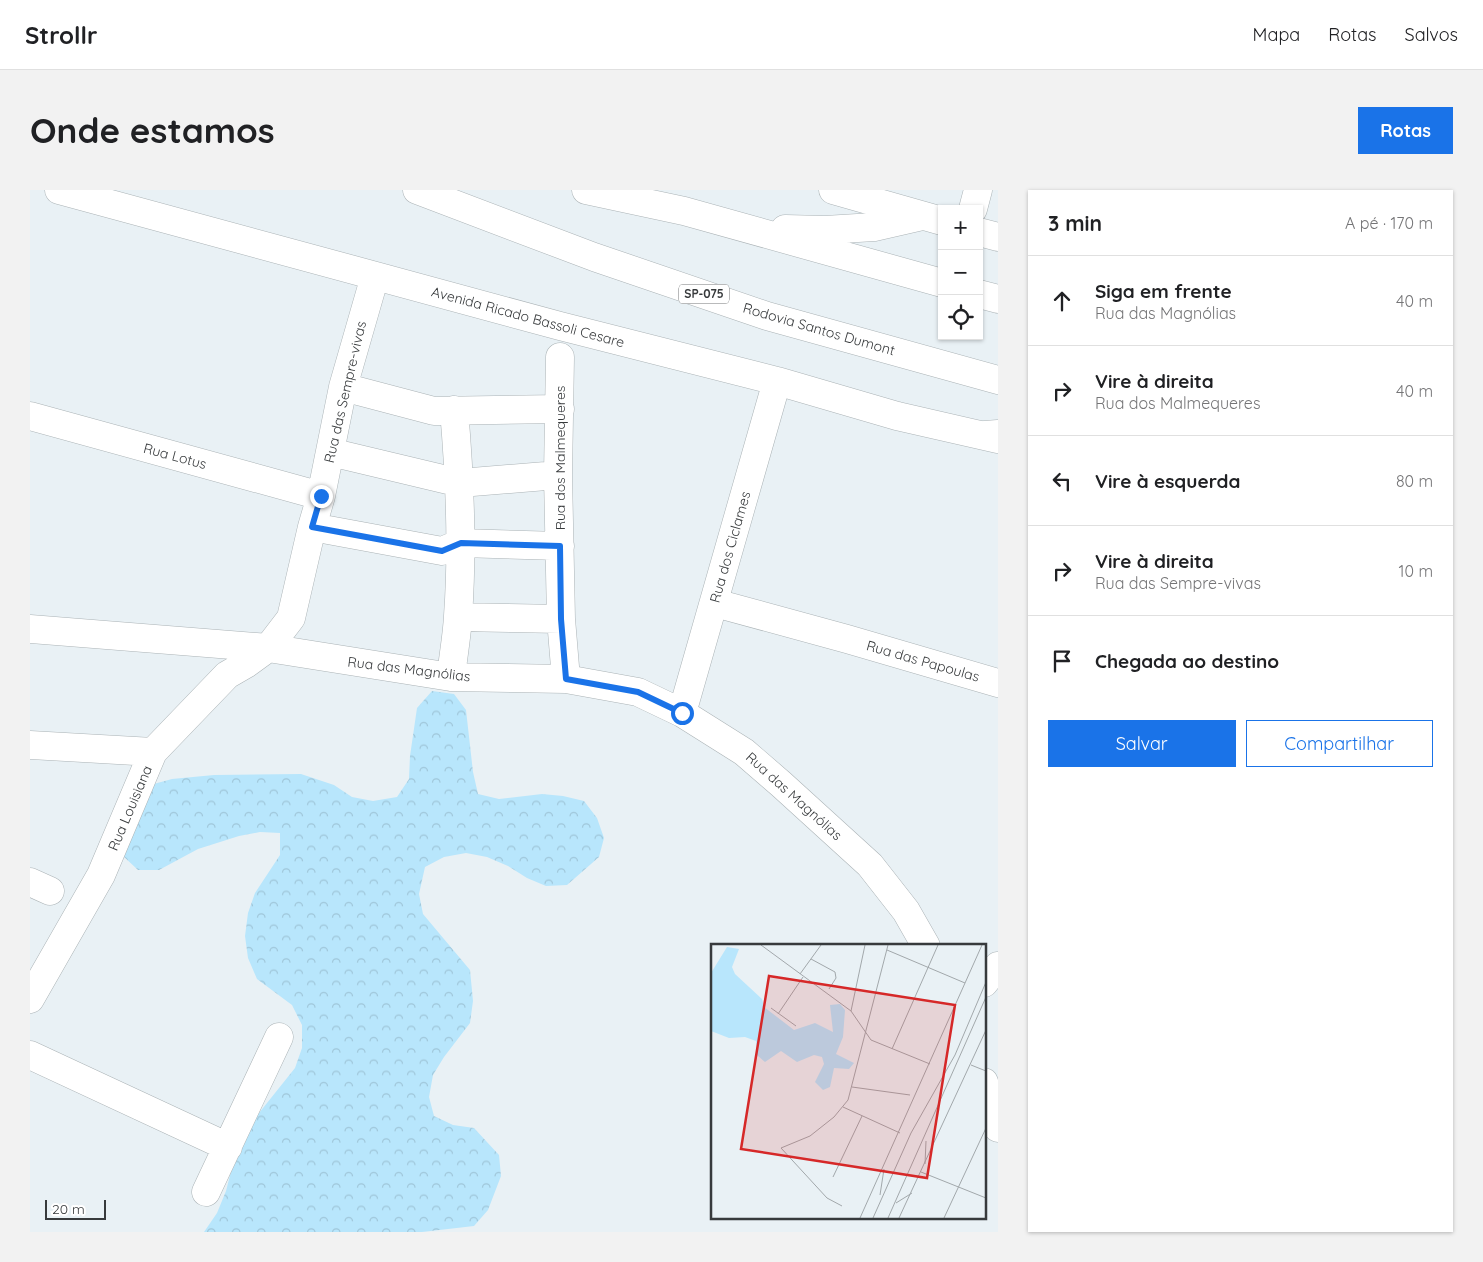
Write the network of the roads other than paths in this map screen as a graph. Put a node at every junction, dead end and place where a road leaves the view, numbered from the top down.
1 (59, 190) edge
2 (417, 190) edge
3 (586, 190) edge
4 (833, 190) edge
5 (978, 190) edge
6 (974, 205) edge
7 (932, 219) edge
8 (722, 222) junction
9 (983, 233) edge
10 (998, 237) edge
11 (375, 276) junction
12 (938, 282) edge
13 (983, 295) edge
14 (998, 299) edge
15 (560, 357) dead end
16 (998, 380) edge
17 (777, 381) junction
18 (343, 387) junction
19 (560, 409) junction
20 (454, 410) junction
21 (30, 416) edge
22 (994, 436) edge
23 (330, 452) junction
24 (558, 475) junction
25 (460, 483) junction
26 (321, 496) junction
27 (312, 527) junction
28 (461, 543) junction
29 (560, 546) junction
30 (714, 603) junction
31 (458, 617) junction
32 (561, 619) junction
33 (30, 629) edge
34 (268, 648) junction
35 (451, 677) junction
36 (566, 679) junction
37 (998, 683) edge
38 (682, 713) junction
39 (30, 745) edge
40 (153, 752) junction
41 (925, 944) edge
42 (998, 966) edge
43 (986, 980) edge
44 (30, 1000) edge
45 (279, 1038) dead end
46 (30, 1055) edge
47 (228, 1147) junction
48 (206, 1192) dead end

1 - 11 main road, Avenida Ricado Bassoli Cesare
2 - 16 main road, Rodovia Santos Dumont / SP-075
3 - 8 main road
4 - 7 main road
5 - 6 main road
7 - 8 main road
8 - 12 main road
9 - 10 main road
11 - 17 main road, Avenida Ricado Bassoli Cesare
11 - 18 main road, Rua das Sempre-vivas
13 - 14 main road
15 - 19 main road, Rua dos Malmequeres
17 - 22 main road, Avenida Ricado Bassoli Cesare
17 - 30 main road, Rua dos Ciclames
18 - 20 main road
18 - 23 main road, Rua das Sempre-vivas
19 - 20 main road
19 - 24 main road, Rua dos Malmequeres
20 - 25 main road
21 - 26 main road, Rua Lotus
23 - 25 main road
23 - 26 main road, Rua das Sempre-vivas
24 - 25 main road
24 - 29 main road, Rua dos Malmequeres
25 - 28 main road
26 - 27 main road, Rua das Sempre-vivas
27 - 28 main road
27 - 34 main road, Rua das Sempre-vivas
28 - 29 main road
28 - 31 main road
29 - 32 main road, Rua dos Malmequeres
30 - 37 main road, Rua das Papoulas
30 - 38 main road, Rua dos Ciclames
31 - 32 main road
31 - 35 main road
32 - 36 main road, Rua dos Malmequeres
33 - 34 main road, Rua das Magnólias
34 - 35 main road, Rua das Magnólias
34 - 40 main road, Rua Louisiana
35 - 36 main road, Rua das Magnólias
36 - 38 main road, Rua das Magnólias
38 - 41 main road, Rua das Magnólias
39 - 40 main road
40 - 44 main road, Rua Louisiana
42 - 43 main road
45 - 47 main road
46 - 47 main road
47 - 48 main road

